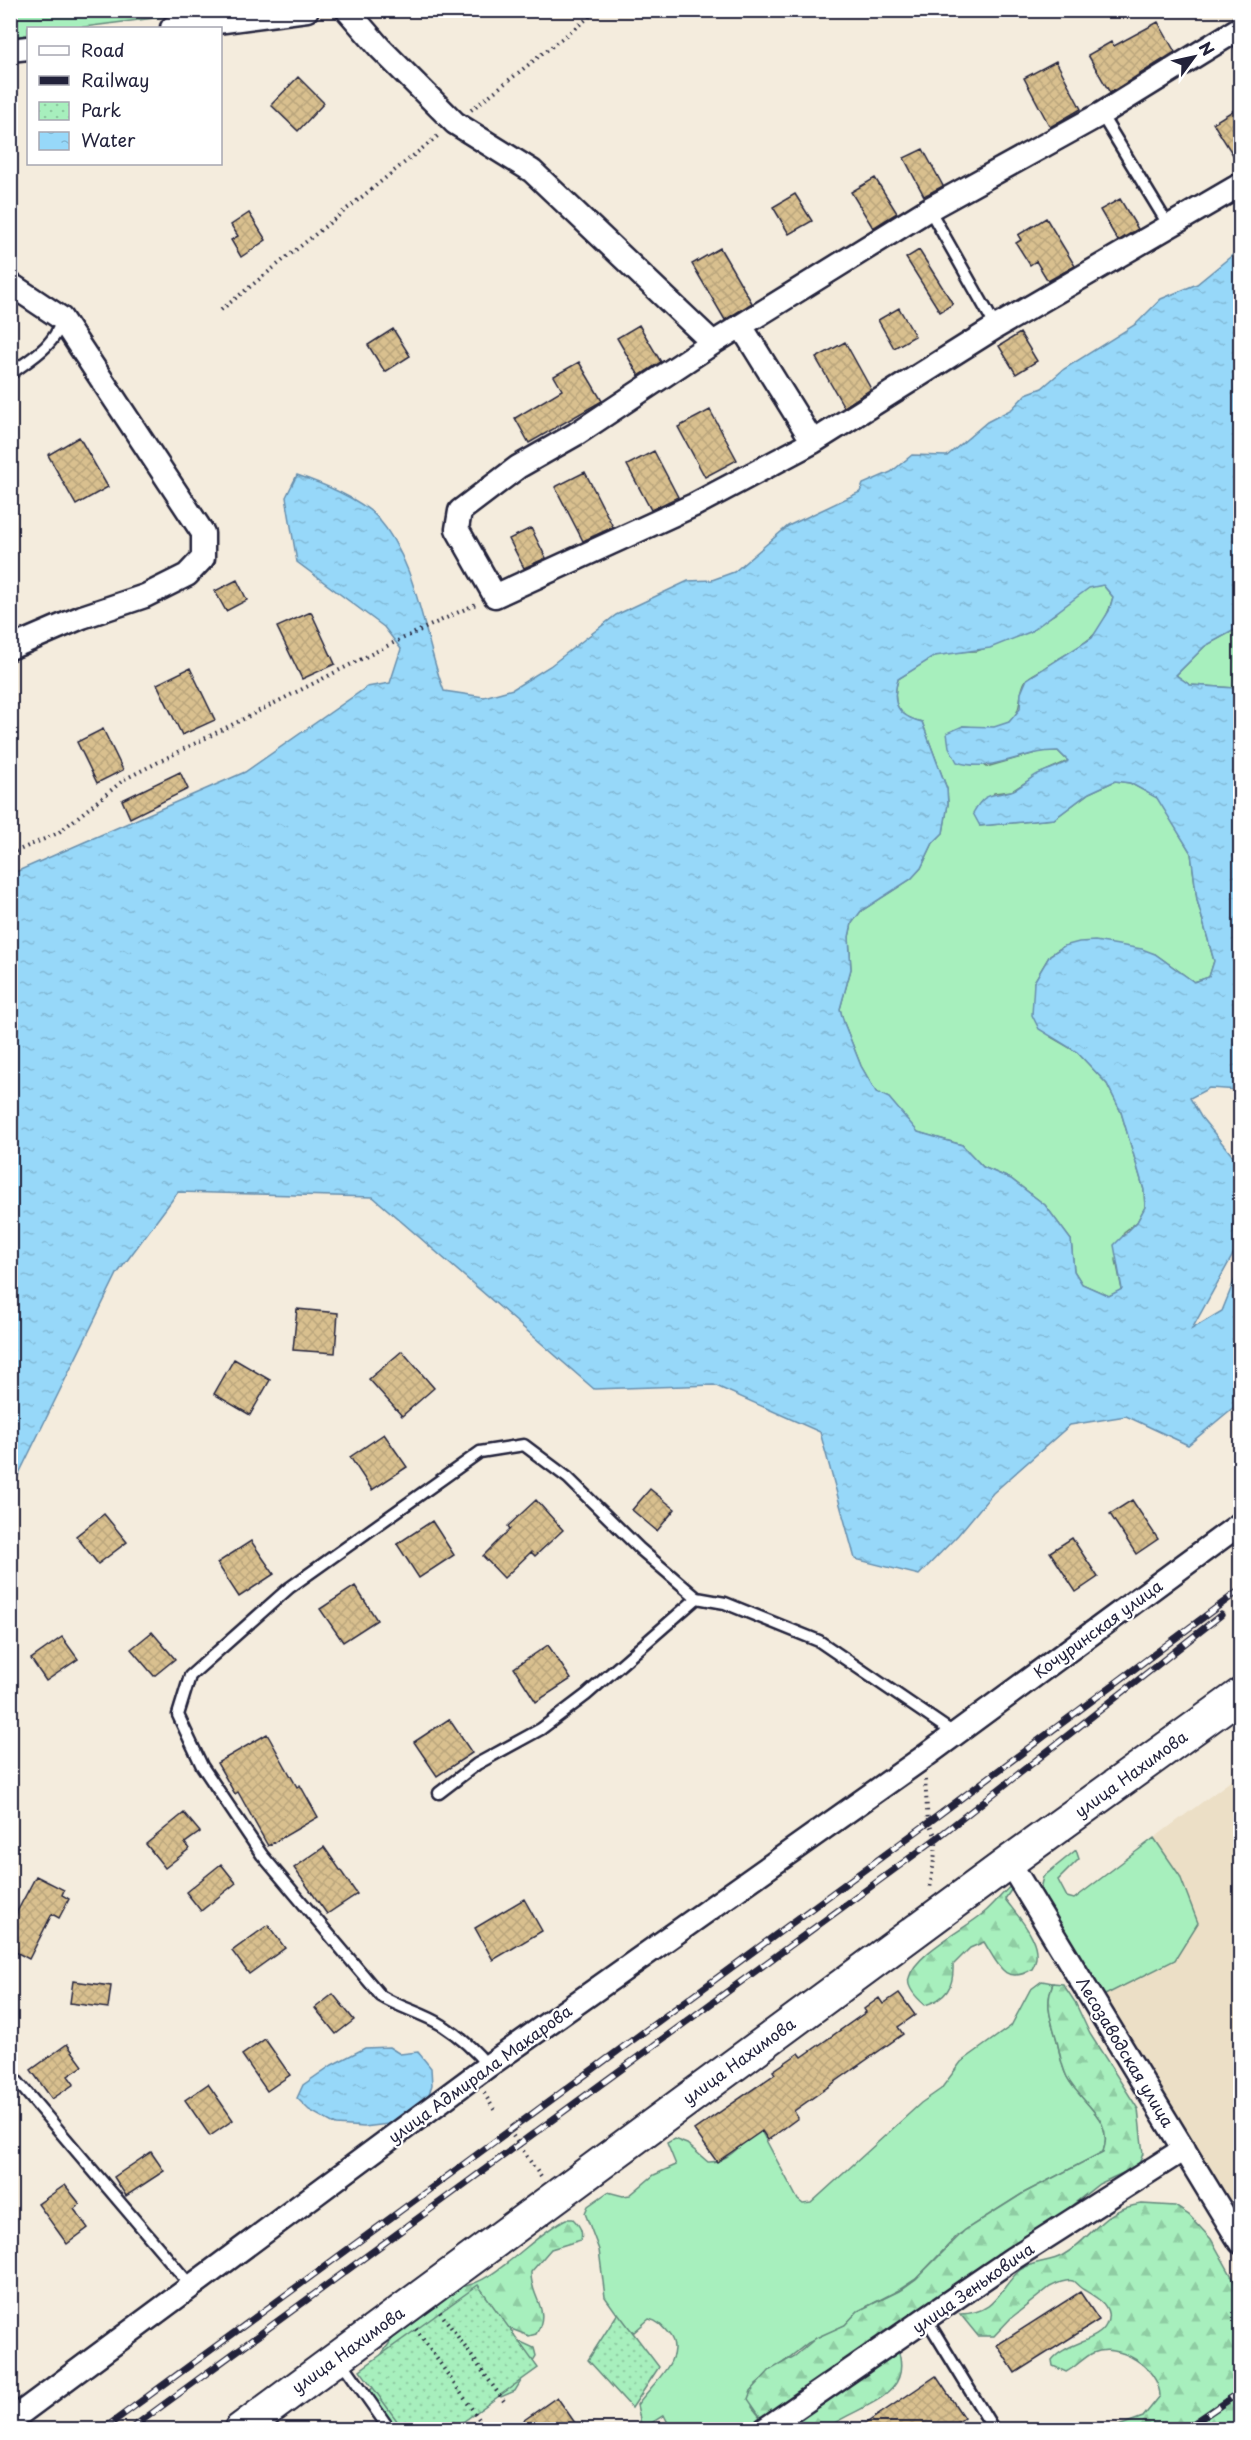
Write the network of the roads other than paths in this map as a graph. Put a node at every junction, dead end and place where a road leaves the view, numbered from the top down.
1 (307, 10) edge
2 (347, 10) edge
3 (180, 27) edge
4 (1240, 28) edge
5 (27, 48) edge
6 (10, 50) edge
7 (1101, 114) junction
8 (1240, 185) edge
9 (929, 208) junction
10 (1169, 226) junction
11 (10, 284) edge
12 (61, 318) junction
13 (741, 327) junction
14 (996, 327) junction
15 (713, 343) junction
16 (10, 374) edge
17 (813, 442) junction
18 (10, 648) edge
19 (1240, 1524) edge
20 (697, 1598) junction
21 (1240, 1695) edge
22 (955, 1734) junction
23 (439, 1793) dead end
24 (1009, 1862) junction
25 (488, 2066) junction
26 (10, 2073) edge
27 (1184, 2149) junction
28 (1240, 2242) edge
29 (192, 2287) junction
30 (927, 2320) junction
31 (339, 2357) junction
32 (10, 2421) edge
33 (240, 2430) edge
34 (390, 2430) edge
35 (764, 2430) edge
36 (994, 2430) edge

1 - 3 street
2 - 15 street
4 - 7 street
5 - 6 street
7 - 9 street
7 - 10 lane
8 - 10 street
9 - 13 street
9 - 14 lane
10 - 14 street
11 - 12 street
12 - 16 lane
12 - 18 street
13 - 15 street
13 - 17 street
14 - 17 street
15 - 17 street
19 - 22 street, Кочуринская улица
20 - 22 lane
20 - 23 lane
20 - 25 lane
21 - 24 main road, улица Нахимова
22 - 25 street, улица Адмирала Макарова
24 - 27 street, Лесозаводская улица
24 - 31 main road, улица Нахимова
25 - 29 street, улица Адмирала Макарова
26 - 29 lane
27 - 28 street, Лесозаводская улица
27 - 30 street, улица Зеньковича
29 - 32 street, улица Адмирала Макарова
30 - 35 street, улица Зеньковича
30 - 36 lane
31 - 33 main road, улица Нахимова
31 - 34 lane

